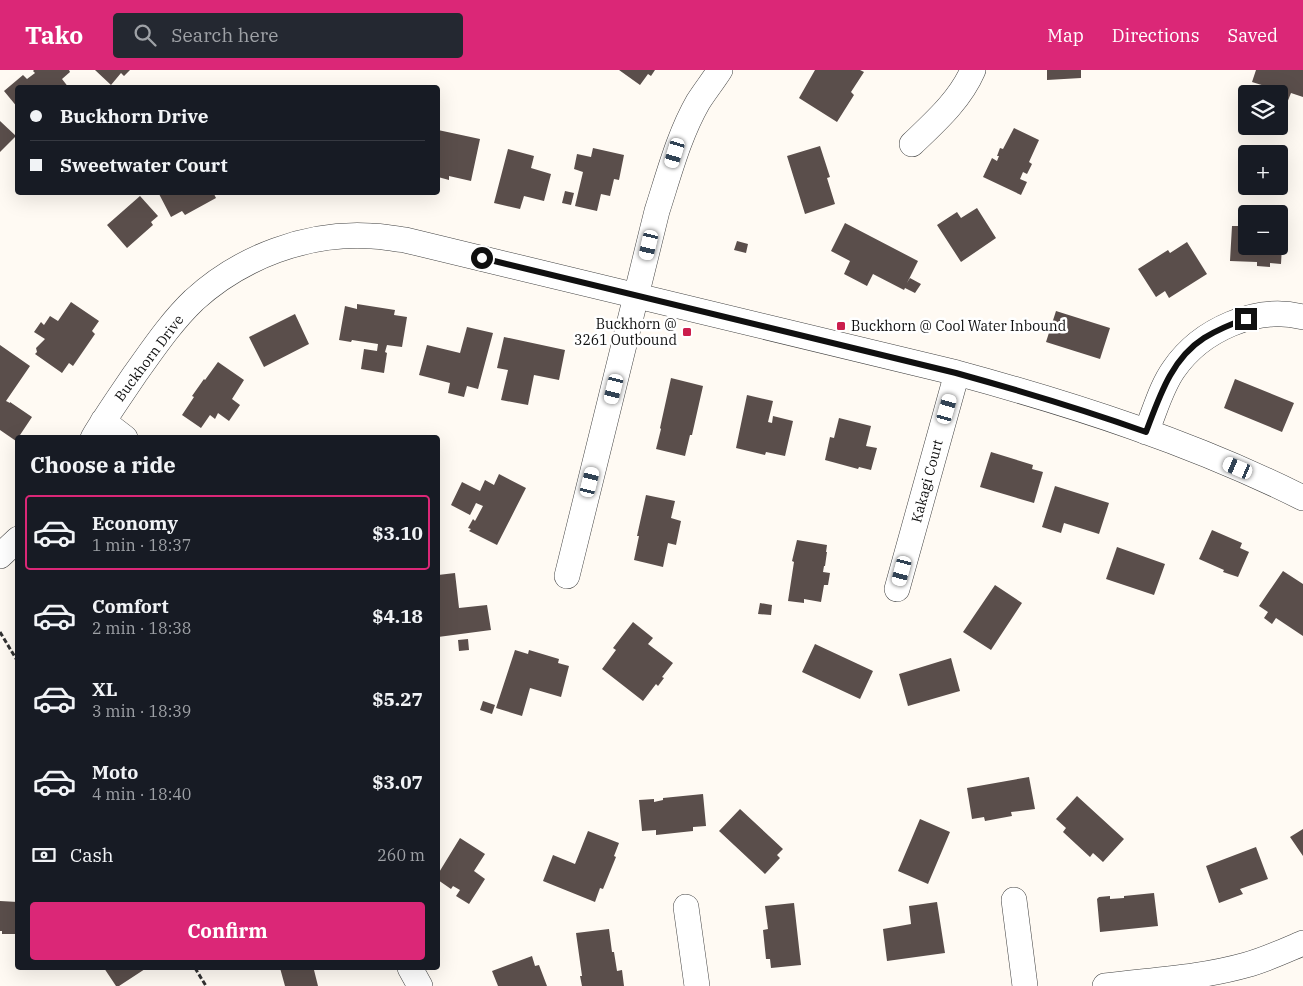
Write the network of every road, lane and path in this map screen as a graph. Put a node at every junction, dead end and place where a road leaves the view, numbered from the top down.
1 (720, 70) edge
2 (974, 70) edge
3 (912, 144) dead end
4 (637, 296) junction
5 (1303, 317) edge
6 (956, 373) junction
7 (98, 429) edge
8 (1146, 432) junction
9 (116, 435) edge
10 (1303, 498) edge
11 (15, 542) edge
12 (0, 556) edge
13 (567, 576) dead end
14 (897, 589) dead end
15 (0, 632) edge
16 (15, 657) edge
17 (1014, 900) dead end
18 (686, 907) dead end
19 (1303, 943) edge
20 (196, 970) edge
21 (411, 970) edge
22 (206, 986) edge
23 (420, 986) edge
24 (697, 986) edge
25 (1025, 986) edge
26 (1105, 986) edge

1 - 4 street
2 - 3 street
4 - 6 street, Buckhorn Drive
4 - 7 street, Buckhorn Drive
4 - 13 street
5 - 8 street
6 - 8 street, Buckhorn Drive
6 - 14 street, Kakagi Court
7 - 9 street
8 - 10 street, Buckhorn Drive
11 - 12 street
15 - 16 path
17 - 25 street
18 - 24 street
19 - 26 street
20 - 22 path
21 - 23 street

